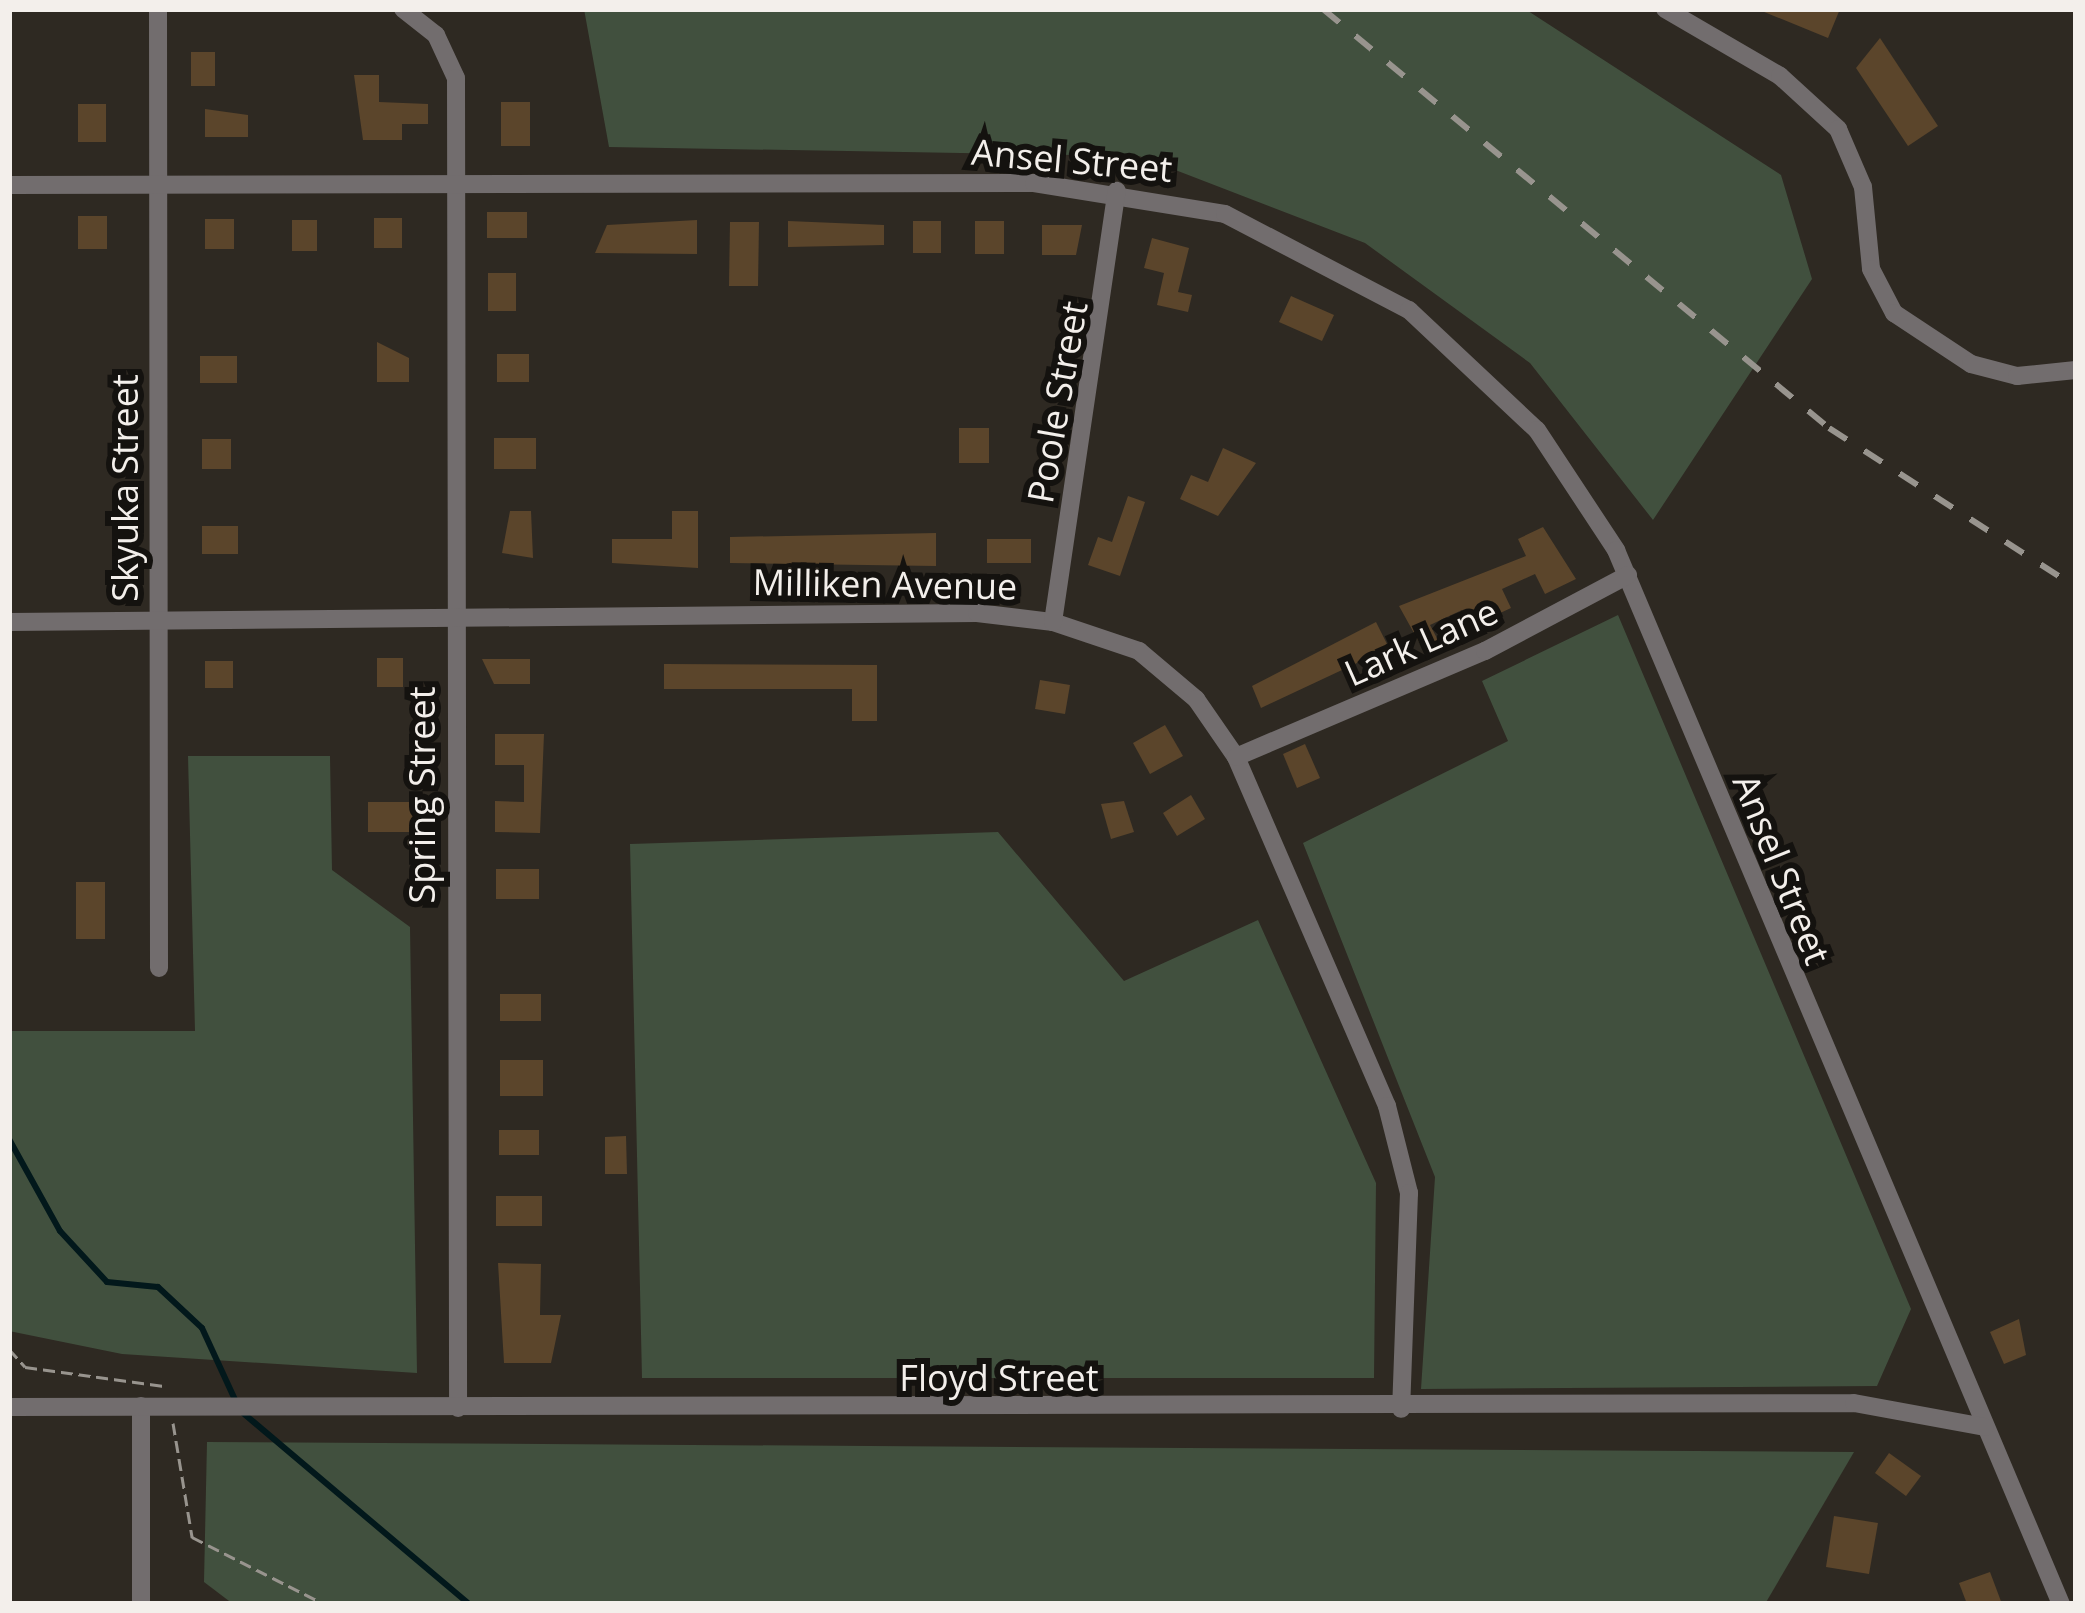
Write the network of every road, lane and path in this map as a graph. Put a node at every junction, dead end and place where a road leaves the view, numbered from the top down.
1 (158, 9) edge
2 (403, 9) edge
3 (1665, 9) edge
4 (455, 182) junction
5 (158, 184) junction
6 (9, 185) edge
7 (1118, 191) junction
8 (2076, 370) edge
9 (1628, 575) junction
10 (454, 615) junction
11 (158, 621) junction
12 (9, 622) edge
13 (1053, 622) junction
14 (1236, 757) junction
15 (159, 968) dead end
16 (9, 1349) edge
17 (141, 1406) junction
18 (9, 1407) edge
19 (171, 1407) junction
20 (458, 1408) junction
21 (1400, 1409) junction
22 (1985, 1426) junction
23 (141, 1604) edge
24 (324, 1604) edge
25 (2061, 1604) edge

1 - 5 street, Skyuka Street
2 - 4 street, Spring Street
3 - 8 street
4 - 5 street, Ansel Street
4 - 7 street, Ansel Street
4 - 10 street, Spring Street
5 - 6 street, Ansel Street
5 - 11 street, Skyuka Street
7 - 9 street, Ansel Street
7 - 13 street, Poole Street
9 - 14 street, Lark Lane
9 - 22 street, Ansel Street
10 - 11 street, Milliken Avenue
10 - 13 street, Milliken Avenue
10 - 20 street, Spring Street
11 - 12 street, Milliken Avenue
11 - 15 street, Skyuka Street
13 - 14 street, Milliken Avenue
14 - 21 street, Milliken Avenue
16 - 19 path
17 - 18 street, Floyd Street
17 - 19 street, Floyd Street
17 - 23 street
19 - 20 street, Floyd Street
19 - 24 path
20 - 21 street, Floyd Street
21 - 22 street, Floyd Street
22 - 25 street, Ansel Street

